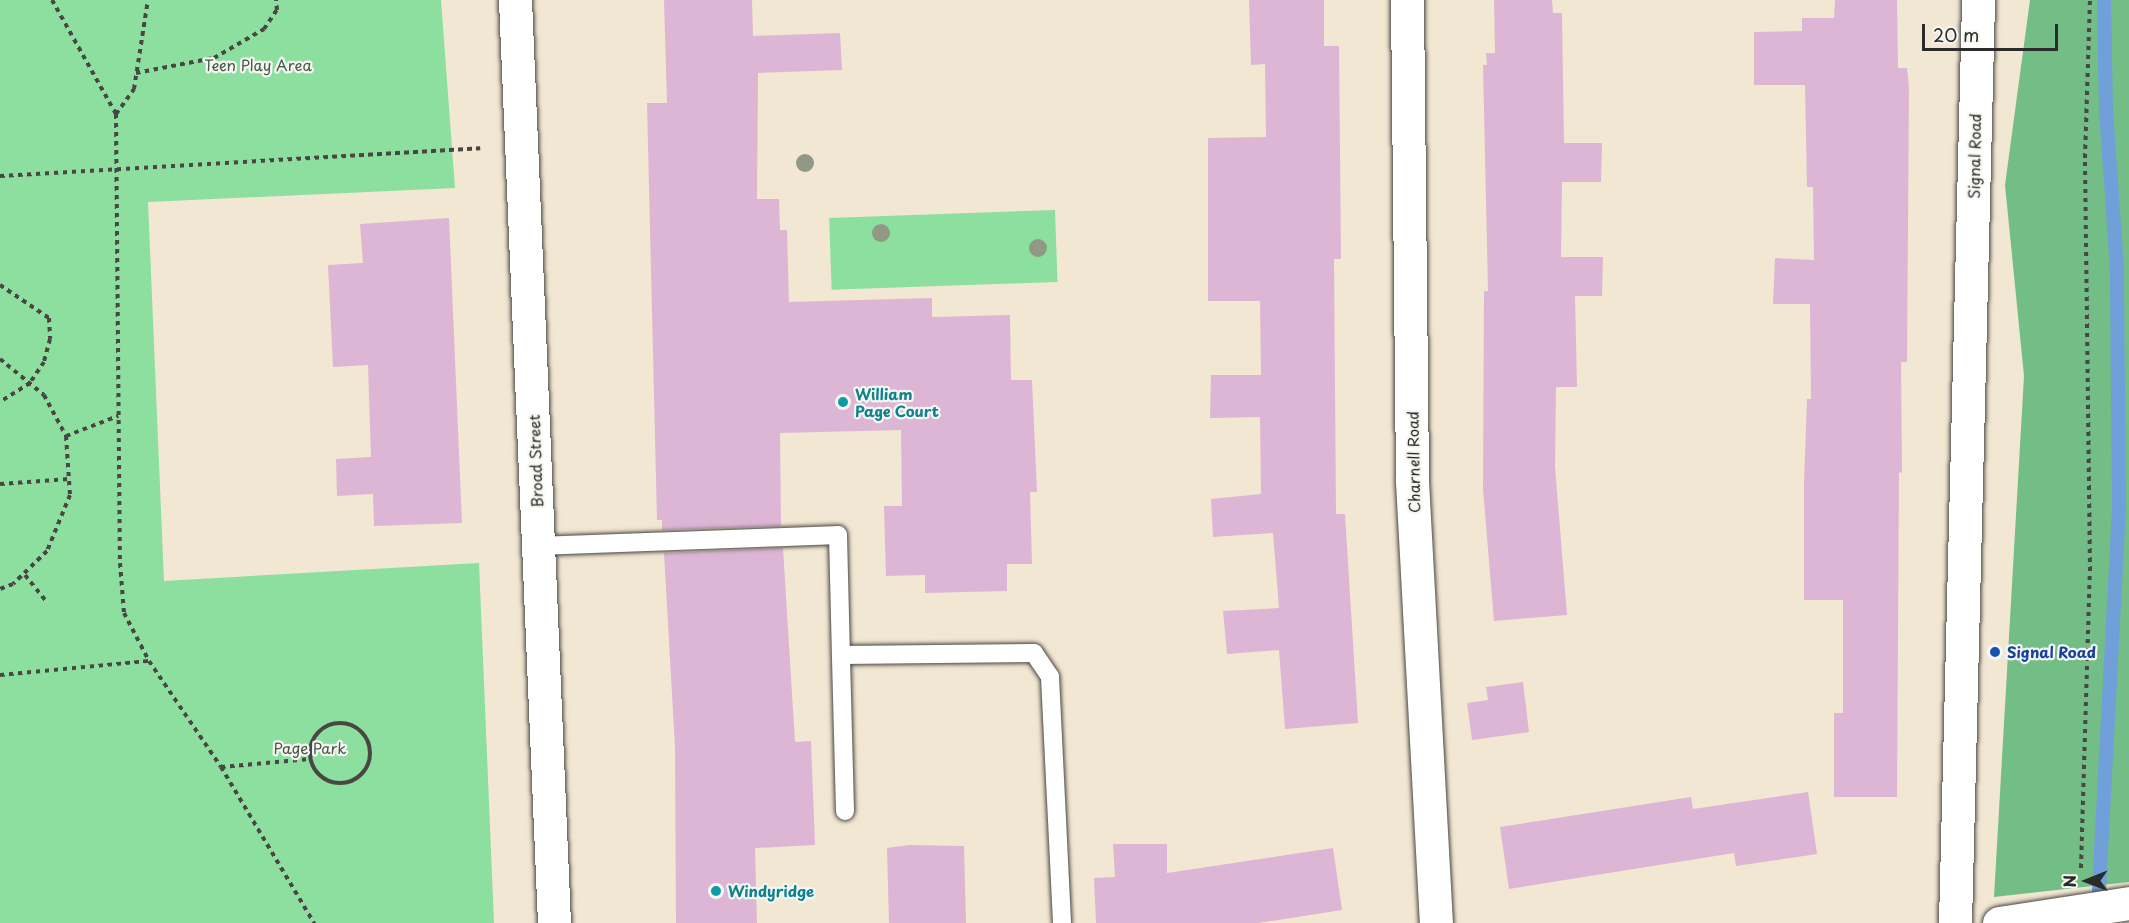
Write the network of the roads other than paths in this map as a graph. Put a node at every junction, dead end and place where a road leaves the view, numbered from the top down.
1 (515, 0) edge
2 (1407, 0) edge
3 (1978, 0) edge
4 (539, 546) junction
5 (841, 655) junction
6 (845, 811) dead end
7 (2129, 903) edge
8 (554, 923) edge
9 (1062, 923) edge
10 (1436, 923) edge
11 (1955, 923) edge
12 (1999, 923) edge

1 - 4 street, Broad Street
2 - 10 street, Charnell Road
3 - 11 street, Signal Road
4 - 5 lane
4 - 8 street, Broad Street
5 - 6 lane
5 - 9 lane
7 - 12 street, bridge

